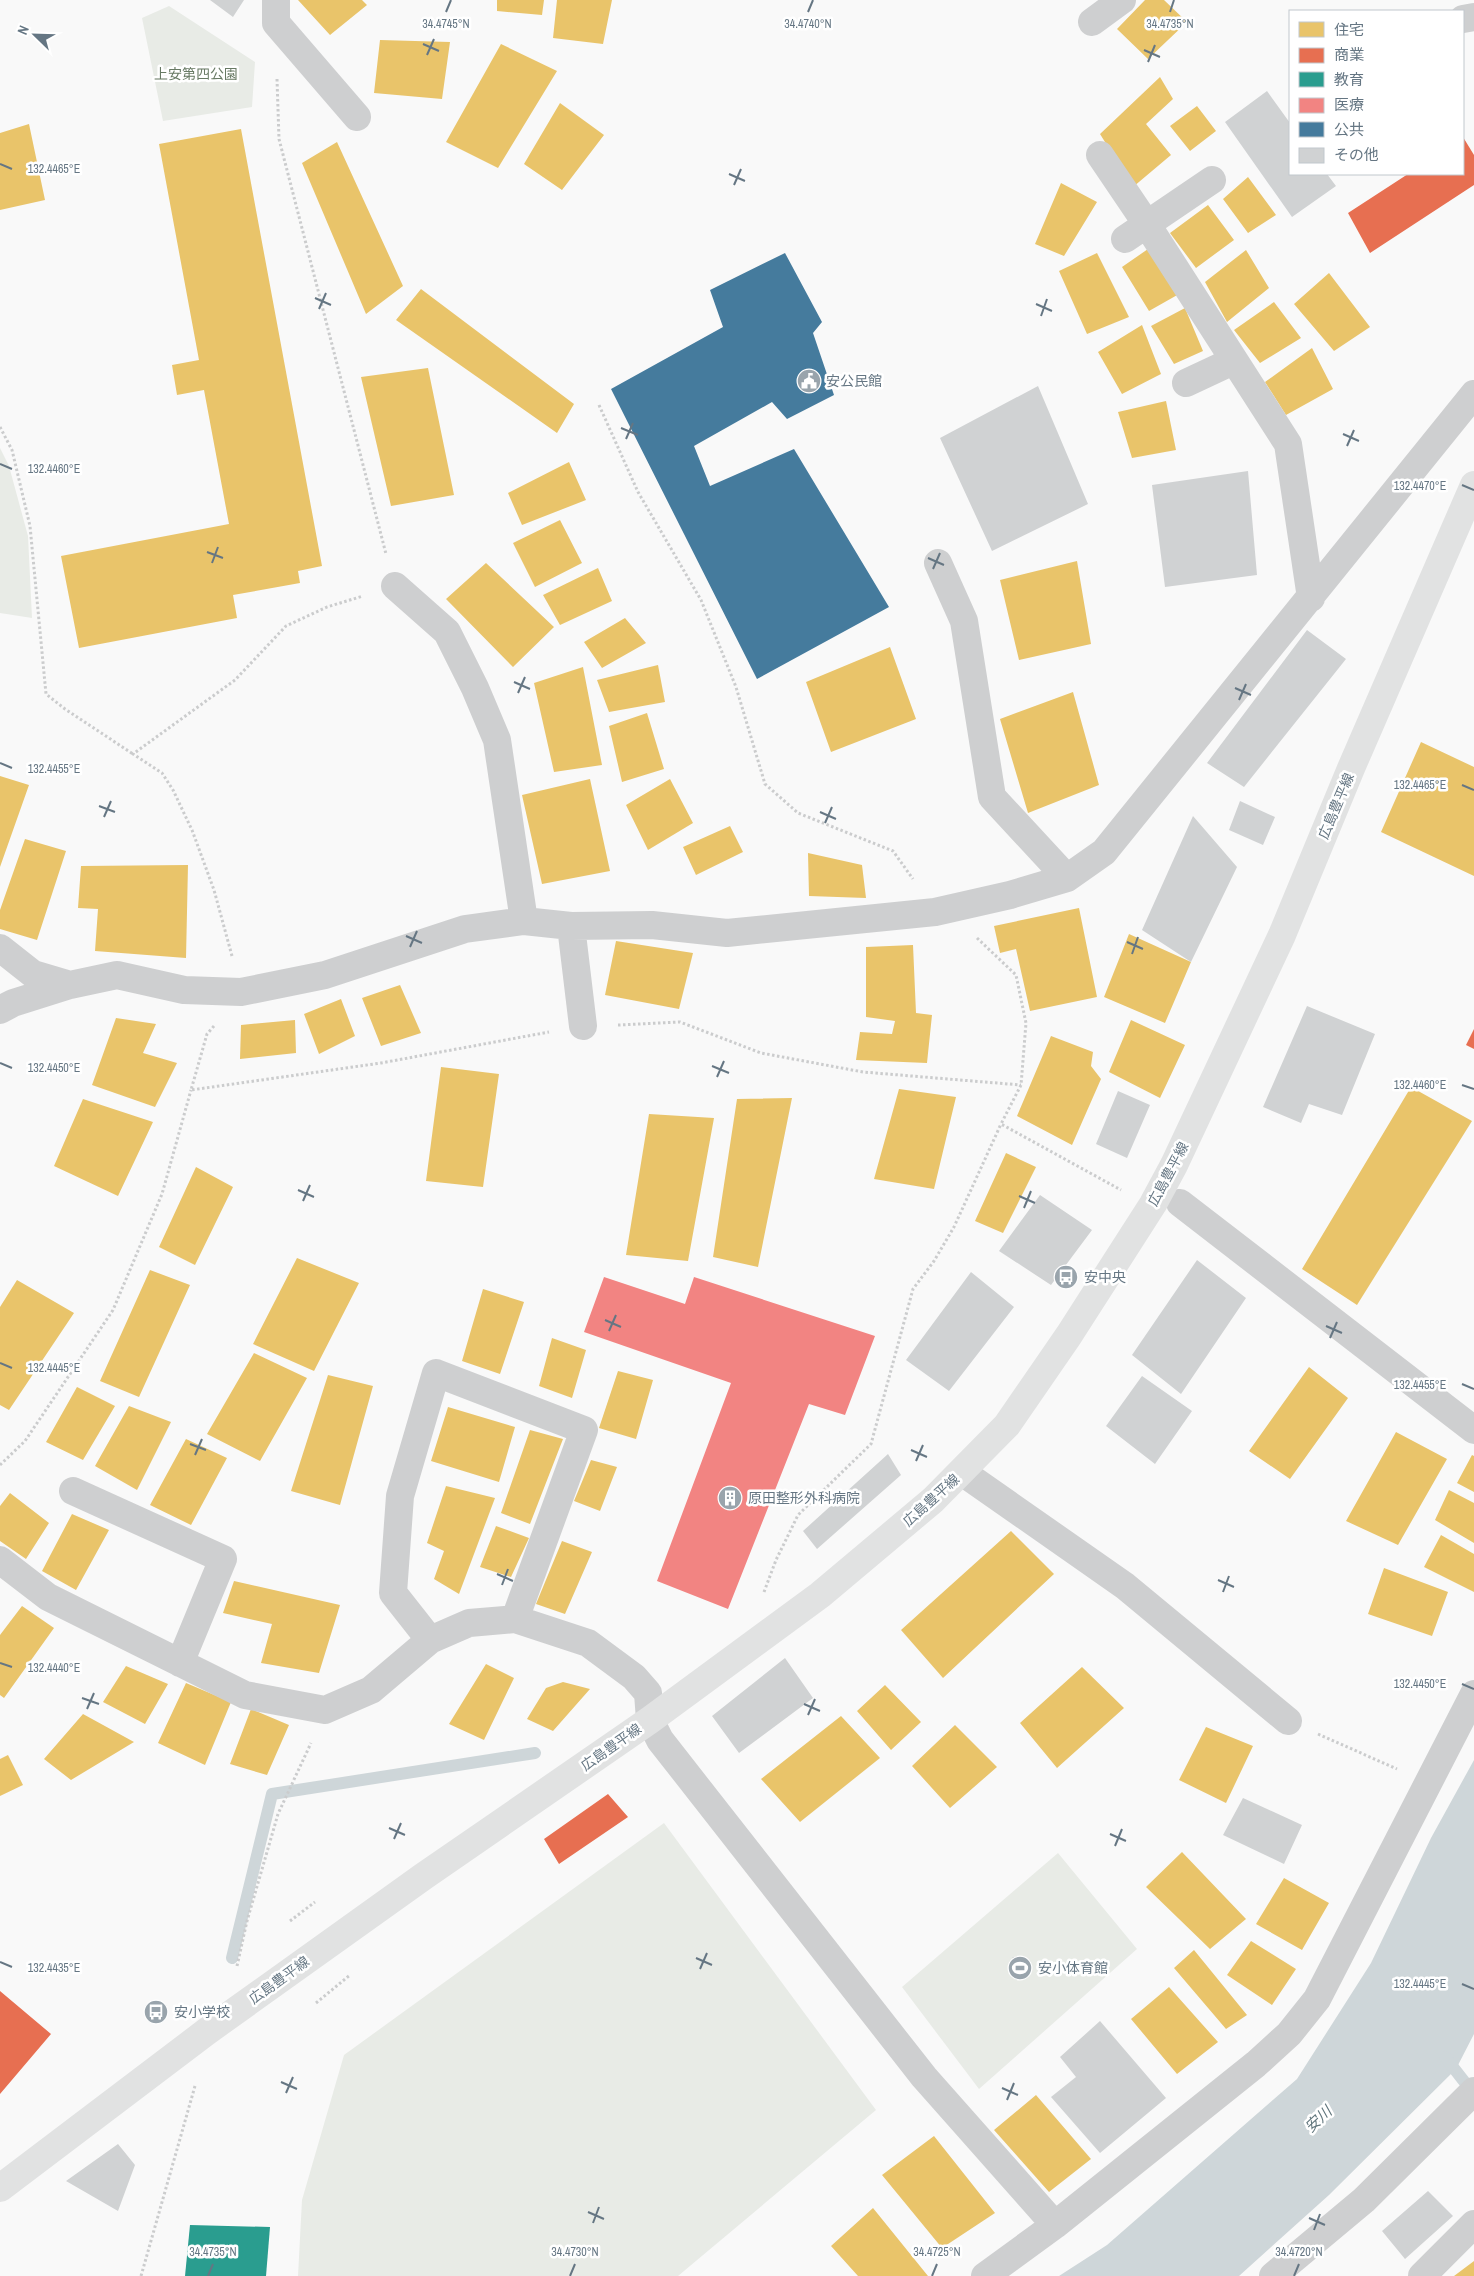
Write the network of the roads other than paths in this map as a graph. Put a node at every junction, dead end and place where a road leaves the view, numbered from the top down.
1 (1122, 0) edge
2 (276, 12) edge
3 (1092, 22) dead end
4 (357, 117) dead end
5 (1100, 154) dead end
6 (1212, 180) dead end
7 (1146, 223) junction
8 (1124, 239) dead end
9 (1233, 361) junction
10 (1186, 383) dead end
11 (1474, 394) edge
12 (1474, 485) edge
13 (938, 563) dead end
14 (395, 586) road end
15 (1311, 598) junction
16 (1067, 878) junction
17 (524, 921) junction
18 (571, 926) junction
19 (0, 948) edge
20 (70, 985) junction
21 (0, 1010) edge
22 (583, 1026) dead end
23 (1180, 1203) dead end
24 (1474, 1430) edge
25 (962, 1472) junction
26 (74, 1490) dead end
27 (0, 1560) edge
28 (515, 1619) junction
29 (430, 1640) junction
30 (180, 1663) junction
31 (1474, 1694) edge
32 (650, 1720) junction
33 (1288, 1721) road end
34 (1474, 2091) edge
35 (0, 2188) edge
36 (1474, 2224) edge
37 (1055, 2225) junction
38 (985, 2276) edge
39 (1273, 2276) edge
40 (1422, 2276) edge

1 - 3 street
2 - 4 street
5 - 7 street
6 - 7 street
7 - 8 street
7 - 9 street
9 - 10 street
9 - 15 street
11 - 15 street
12 - 25 main road, 広島豊平線
13 - 16 street
14 - 17 street
15 - 16 street
16 - 18 street
17 - 18 street
17 - 20 street
18 - 22 street
19 - 20 street
20 - 21 street
23 - 24 street
25 - 32 main road, 広島豊平線
25 - 33 street
26 - 30 street
27 - 30 street
28 - 29 street
28 - 29 street
28 - 32 street
29 - 30 street
31 - 37 street
32 - 35 main road, 広島豊平線
32 - 37 street
34 - 39 street
36 - 40 street
37 - 38 street

